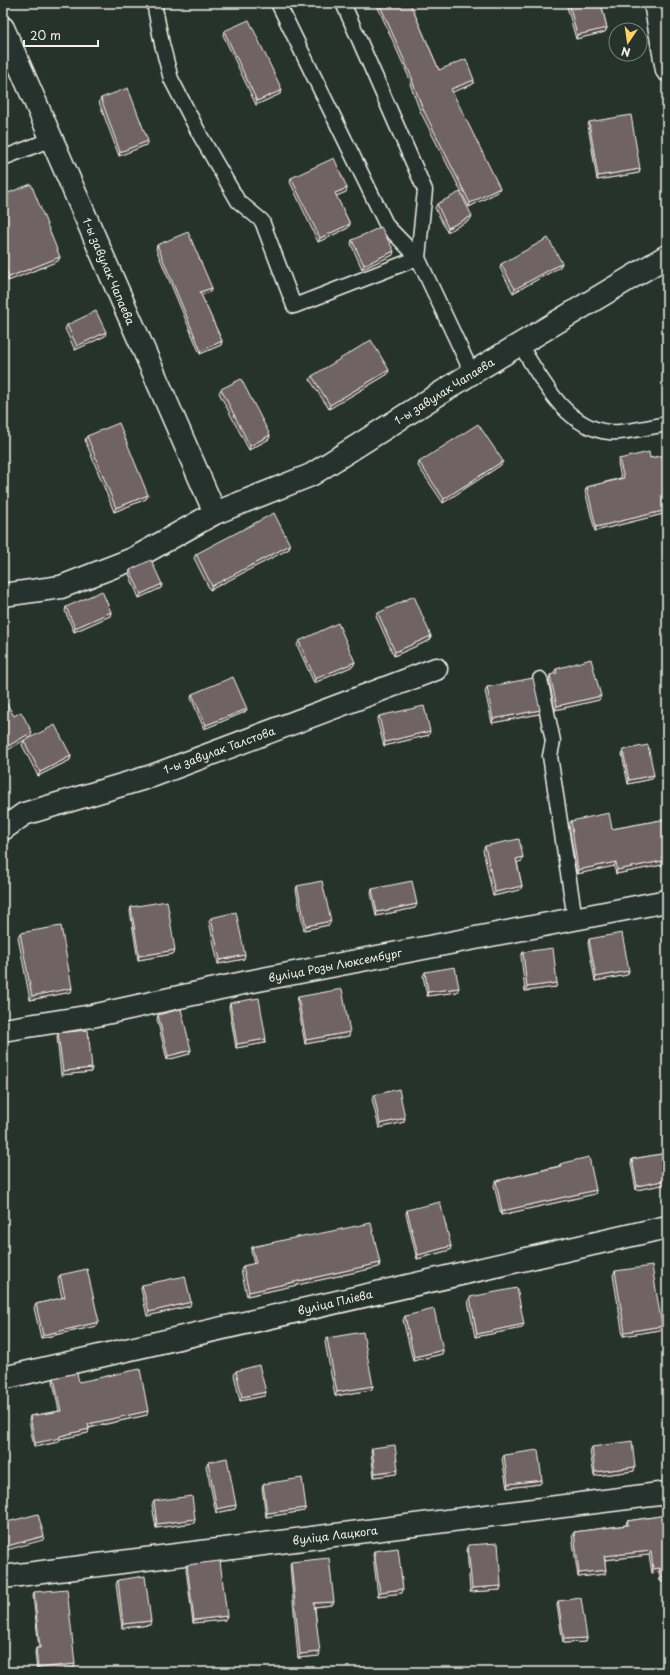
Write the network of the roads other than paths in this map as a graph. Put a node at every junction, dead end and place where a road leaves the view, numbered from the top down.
1 (154, 3) edge
2 (278, 3) edge
3 (344, 3) edge
4 (654, 3) edge
5 (3, 28) edge
6 (667, 70) edge
7 (52, 139) junction
8 (3, 158) edge
9 (667, 256) edge
10 (418, 258) junction
11 (520, 345) junction
12 (472, 373) junction
13 (667, 424) edge
14 (215, 513) junction
15 (3, 595) edge
16 (436, 669) dead end
17 (540, 679) dead end
18 (3, 829) edge
19 (667, 901) edge
20 (574, 919) junction
21 (3, 1030) edge
22 (667, 1227) edge
23 (3, 1378) edge
24 (667, 1493) edge
25 (3, 1577) edge

1 - 10 lane
2 - 10 lane
3 - 10 lane
4 - 6 street
5 - 7 street, 1-ы завулак Чапаева
7 - 8 lane
7 - 14 street, 1-ы завулак Чапаева
9 - 11 street, 1-ы завулак Чапаева
10 - 12 lane
11 - 12 street, 1-ы завулак Чапаева
11 - 13 lane
12 - 14 street, 1-ы завулак Чапаева
14 - 15 street, 1-ы завулак Чапаева
16 - 18 street, 1-ы завулак Талстова
17 - 20 lane
19 - 20 street, вуліца Розы Люксембург
20 - 21 street, вуліца Розы Люксембург
22 - 23 street, вуліца Пліева
24 - 25 street, вуліца Лацкога

